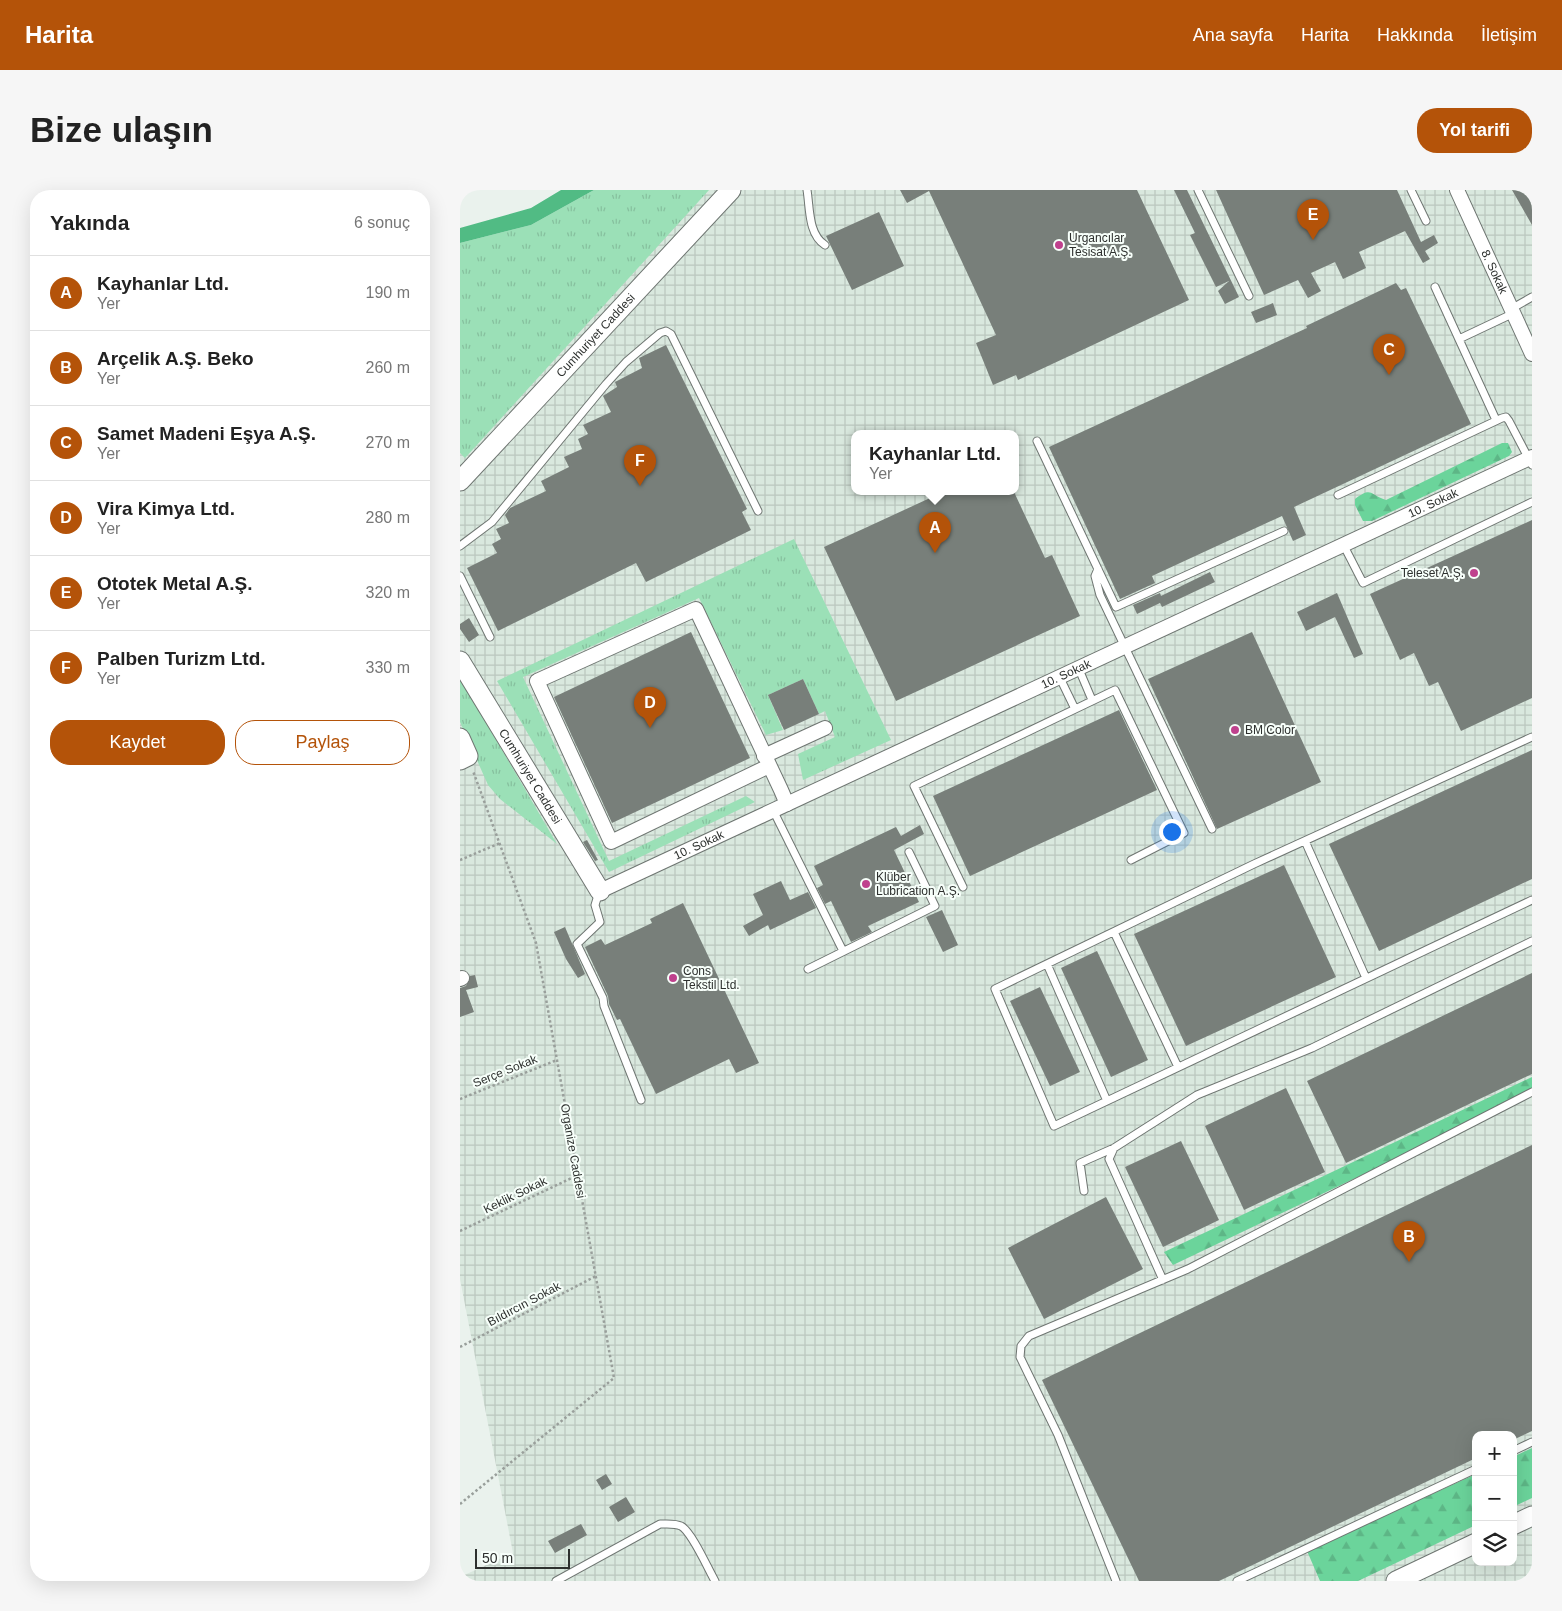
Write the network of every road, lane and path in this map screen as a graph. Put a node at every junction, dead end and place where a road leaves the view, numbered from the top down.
1 (731, 190) edge
2 (807, 190) edge
3 (1198, 190) edge
4 (1411, 190) edge
5 (1457, 190) edge
6 (1426, 221) dead end
7 (825, 244) dead end
8 (1435, 287) dead end
9 (1249, 296) dead end
10 (1532, 297) edge
11 (1512, 311) junction
12 (1459, 339) junction
13 (1532, 354) edge
14 (1496, 420) junction
15 (1037, 442) dead end
16 (1531, 460) edge
17 (460, 481) edge
18 (1338, 495) dead end
19 (1532, 502) edge
20 (758, 511) dead end
21 (1284, 531) dead end
22 (1343, 544) junction
23 (460, 546) edge
24 (1098, 569) junction
25 (460, 576) edge
26 (490, 637) dead end
27 (1124, 646) junction
28 (460, 661) edge
29 (1078, 667) junction
30 (1059, 676) junction
31 (1092, 700) junction
32 (1075, 709) junction
33 (825, 728) dead end
34 (1532, 737) edge
35 (460, 738) edge
36 (464, 758) edge
37 (767, 761) junction
38 (787, 804) junction
39 (773, 810) junction
40 (1212, 829) dead end
41 (1305, 840) junction
42 (500, 844) junction
43 (909, 852) dead end
44 (460, 860) edge
45 (1131, 860) dead end
46 (963, 887) dead end
47 (600, 891) junction
48 (1532, 900) edge
49 (1114, 932) junction
50 (1532, 941) edge
51 (843, 951) junction
52 (1046, 964) junction
53 (808, 969) dead end
54 (1366, 978) junction
55 (557, 1060) junction
56 (1178, 1068) junction
57 (1532, 1092) edge
58 (460, 1099) edge
59 (641, 1100) dead end
60 (1108, 1101) junction
61 (1114, 1148) junction
62 (578, 1175) junction
63 (1084, 1191) dead end
64 (460, 1231) edge
65 (596, 1276) junction
66 (1163, 1280) junction
67 (460, 1347) edge
68 (1532, 1442) edge
69 (1517, 1449) edge
70 (1472, 1471) edge
71 (460, 1504) edge
72 (1532, 1516) edge
73 (1517, 1523) edge
74 (1472, 1545) edge
75 (556, 1581) edge
76 (715, 1581) edge
77 (1116, 1581) edge
78 (1237, 1581) edge
79 (1396, 1581) edge

1 - 17 street, Cumhuriyet Caddesi
2 - 7 lane
3 - 9 lane
4 - 6 lane
5 - 11 street, 8. Sokak
8 - 12 lane
10 - 11 lane
11 - 12 lane
11 - 13 street, 8. Sokak
12 - 14 lane
14 - 16 lane
14 - 18 lane
15 - 24 lane
16 - 22 street, 10. Sokak
19 - 22 lane
20 - 23 lane
21 - 24 lane
22 - 27 street, 10. Sokak
24 - 27 lane
25 - 26 lane
27 - 29 street, 10. Sokak
27 - 40 lane
28 - 47 street, Cumhuriyet Caddesi
29 - 30 street, 10. Sokak
29 - 31 lane
30 - 32 lane
30 - 38 street, 10. Sokak
31 - 32 lane
31 - 45 lane
32 - 46 lane
33 - 37 street
34 - 41 lane
35 - 36 street
36 - 42 path, Organize Caddesi
37 - 37 street
37 - 38 street
38 - 39 street, 10. Sokak
39 - 47 street, 10. Sokak
39 - 51 lane
41 - 49 lane
41 - 54 lane
42 - 44 path
42 - 55 path, Organize Caddesi
43 - 51 lane
47 - 59 lane
48 - 54 lane
49 - 52 lane
49 - 56 lane
50 - 61 lane
51 - 53 lane
52 - 60 lane
52 - 60 lane
54 - 56 lane
55 - 58 path, Serçe Sokak
55 - 62 path, Organize Caddesi
56 - 60 lane
57 - 66 lane
61 - 63 lane
61 - 66 lane
62 - 64 path, Keklik Sokak
62 - 65 path, Organize Caddesi
65 - 67 path, Bıldırcın Sokak
65 - 71 path, Organize Caddesi
66 - 77 lane
68 - 69 lane
70 - 78 lane
72 - 73 street
74 - 79 street
75 - 76 lane

